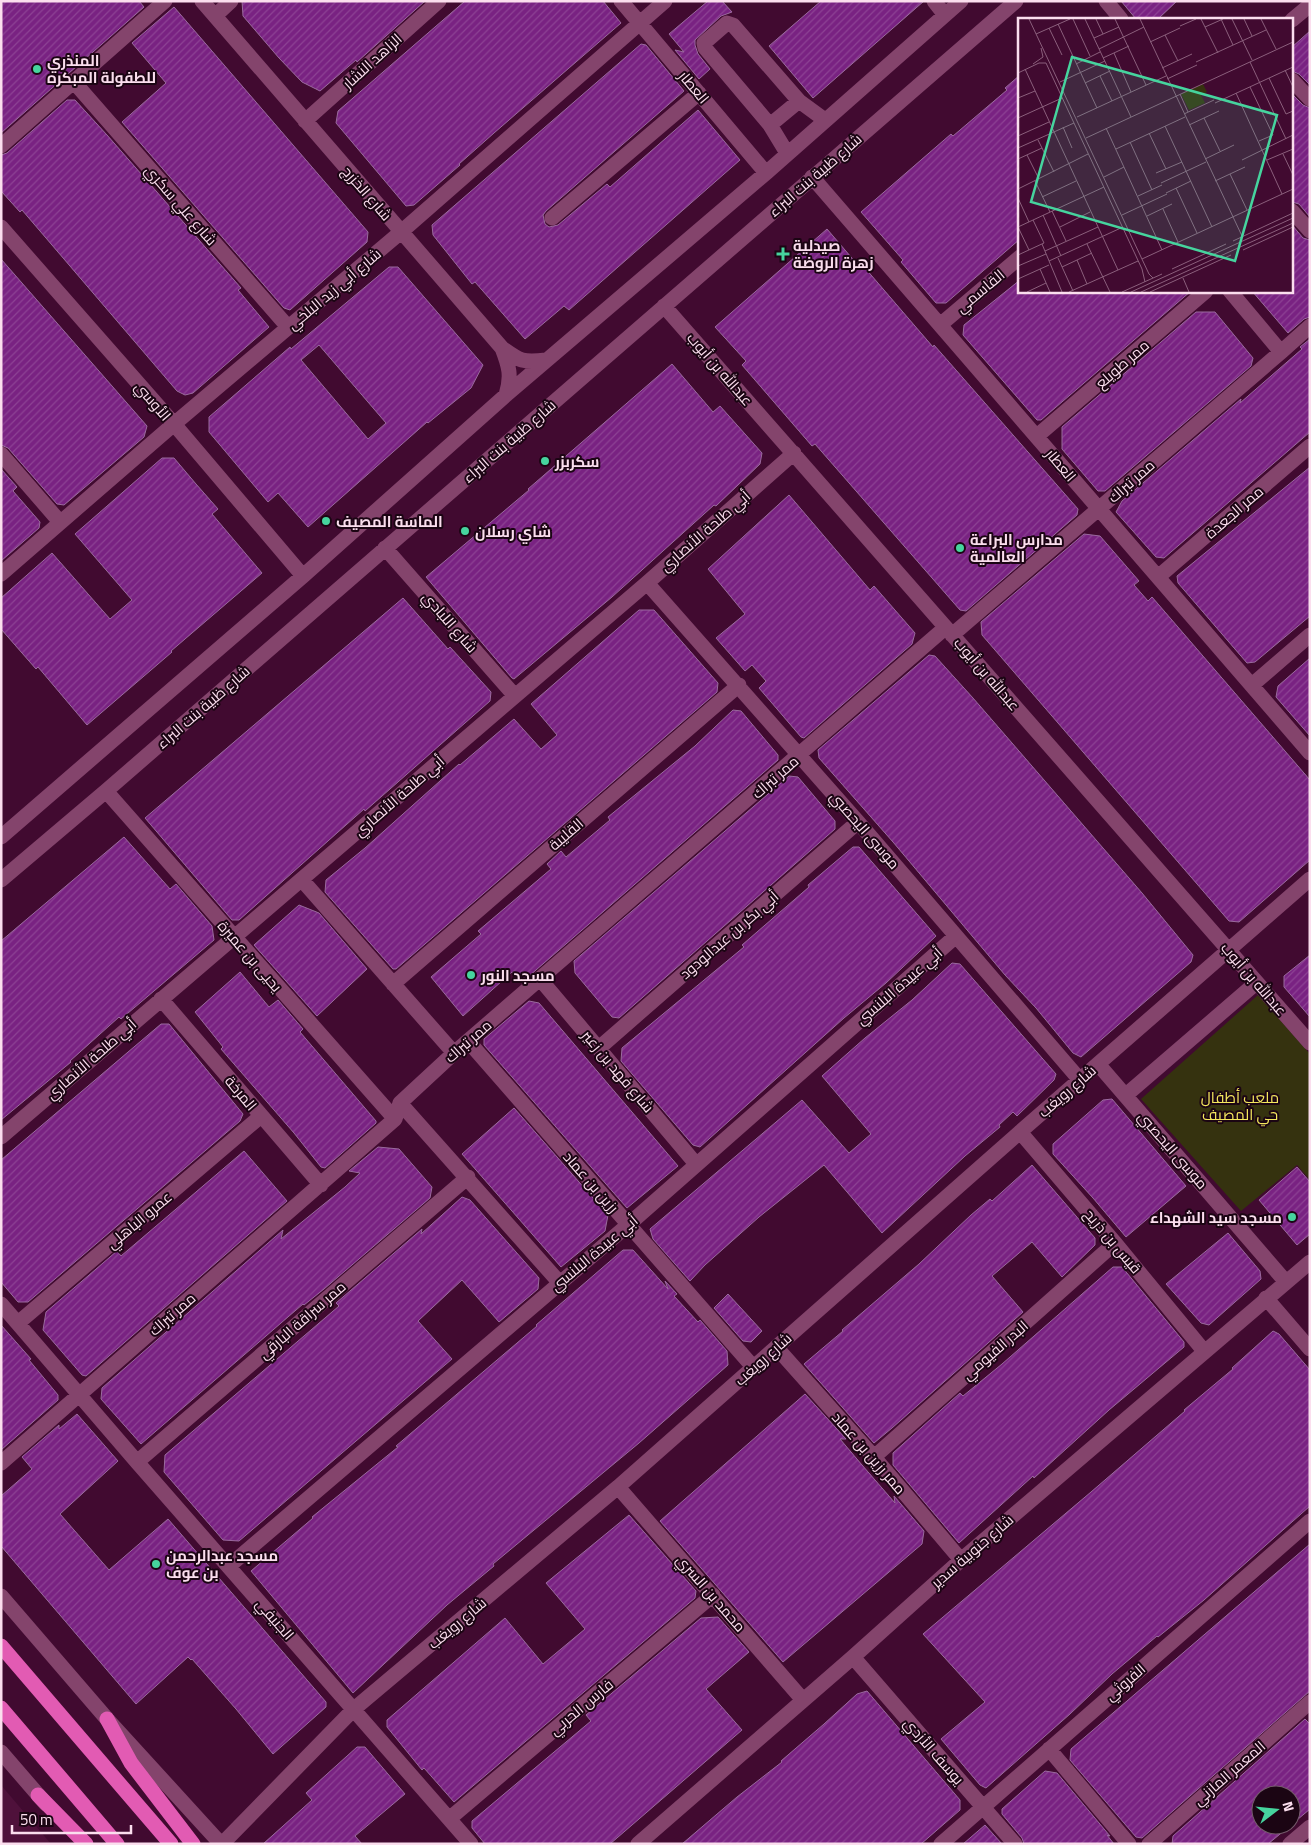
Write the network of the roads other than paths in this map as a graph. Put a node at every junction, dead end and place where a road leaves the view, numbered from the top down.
1 (165, 1) edge
2 (202, 1) edge
3 (231, 1) edge
4 (439, 1) edge
5 (621, 1) edge
6 (665, 1) edge
7 (934, 1) edge
8 (960, 1) edge
9 (1016, 1) edge
10 (1106, 1) edge
11 (1310, 5) edge
12 (945, 14) junction
13 (215, 16) junction
14 (1121, 18) edge
15 (1294, 18) edge
16 (640, 24) junction
17 (74, 82) junction
18 (1294, 82) edge
19 (699, 93) junction
20 (1310, 99) edge
21 (799, 101) junction
22 (825, 120) junction
23 (305, 121) junction
24 (770, 125) junction
25 (1, 146) edge
26 (787, 153) junction
27 (766, 173) junction
28 (812, 177) junction
29 (1294, 213) edge
30 (552, 218) dead end
31 (1, 227) edge
32 (1310, 231) edge
33 (401, 232) junction
34 (1018, 259) edge
35 (1205, 292) edge
36 (1231, 292) edge
37 (664, 306) junction
38 (940, 325) junction
39 (1310, 326) edge
40 (288, 327) junction
41 (502, 348) junction
42 (1282, 352) junction
43 (546, 360) junction
44 (506, 395) junction
45 (174, 424) junction
46 (1037, 436) junction
47 (1310, 446) edge
48 (794, 453) junction
49 (1, 454) edge
50 (1098, 509) junction
51 (60, 522) junction
52 (385, 548) junction
53 (1, 574) edge
54 (303, 576) junction
55 (1158, 577) junction
56 (647, 582) junction
57 (949, 631) junction
58 (1310, 635) edge
59 (739, 685) junction
60 (1252, 685) junction
61 (515, 696) junction
62 (1310, 753) edge
63 (799, 756) junction
64 (106, 791) junction
65 (858, 822) junction
66 (4, 829) edge
67 (1310, 879) edge
68 (1, 880) edge
69 (302, 880) junction
70 (956, 936) junction
71 (234, 937) junction
72 (1227, 949) junction
73 (540, 979) junction
74 (1256, 983) junction
75 (392, 984) junction
76 (161, 999) junction
77 (468, 1041) junction
78 (1310, 1043) edge
79 (599, 1048) junction
80 (454, 1053) junction
81 (1098, 1064) junction
82 (1080, 1080) junction
83 (1126, 1096) junction
84 (400, 1102) junction
85 (261, 1116) junction
86 (395, 1119) junction
87 (1020, 1132) junction
88 (1, 1137) edge
89 (696, 1164) junction
90 (468, 1177) junction
91 (321, 1185) junction
92 (628, 1224) junction
93 (1115, 1243) junction
94 (1310, 1262) edge
95 (559, 1282) junction
96 (1286, 1282) junction
97 (1266, 1298) junction
98 (1, 1304) edge
99 (18, 1323) junction
100 (776, 1347) junction
101 (1310, 1349) edge
102 (1204, 1351) junction
103 (754, 1368) junction
104 (79, 1395) junction
105 (874, 1457) junction
106 (137, 1462) junction
107 (1, 1463) edge
108 (618, 1487) junction
109 (1310, 1521) edge
110 (961, 1560) junction
111 (229, 1566) junction
112 (712, 1595) junction
113 (1, 1596) edge
114 (1, 1646) edge
115 (853, 1657) junction
116 (803, 1700) junction
117 (1310, 1702) edge
118 (1, 1708) edge
119 (354, 1709) junction
120 (107, 1719) junction
121 (1049, 1749) junction
122 (1, 1752) edge
123 (38, 1795) junction
124 (982, 1806) junction
125 (449, 1819) junction
126 (1307, 1835) edge
127 (1151, 1843) edge
128 (79, 1844) edge
129 (86, 1844) edge
130 (118, 1844) edge
131 (171, 1844) edge
132 (193, 1844) edge
133 (221, 1844) edge
134 (471, 1844) edge
135 (638, 1844) edge
136 (941, 1844) edge
137 (1015, 1844) edge
138 (1129, 1844) edge
139 (1290, 1844) edge

1 - 17 street
2 - 13 street, شارع الخزرج
3 - 13 street
4 - 23 street, الزاهد النشار
5 - 16 street, العطار
6 - 16 street, شارع أبي زيد البلخي
7 - 12 street
8 - 12 street
9 - 28 street, شارع ظبية بنت البراء
10 - 14 street
11 - 15 street
12 - 22 street
13 - 23 street, شارع الخزرج
16 - 19 street, العطار
16 - 33 street, شارع أبي زيد البلخي
17 - 25 street
17 - 40 street, شارع علي سكري
18 - 20 street
19 - 27 street, العطار
19 - 30 street
21 - 22 street
21 - 24 street
21 - 24 street
22 - 26 street
23 - 33 street, شارع الخزرج
24 - 26 street
26 - 27 street
27 - 43 street
28 - 37 street, شارع ظبية بنت البراء
28 - 38 street, العطار
29 - 32 street
31 - 45 street, الأوسي
33 - 40 street, شارع أبي زيد البلخي
33 - 41 street, شارع الخزرج
34 - 38 street, القاسمي
35 - 46 street, ممر طويلع
36 - 42 street
37 - 48 street, عبدالله بن أيوب
37 - 52 street, شارع ظبية بنت البراء
38 - 46 street, العطار
39 - 42 street, ممر تبراك
40 - 45 street, شارع أبي زيد البلخي
41 - 43 street, شارع الخزرج
41 - 44 street
42 - 50 street, ممر تبراك
43 - 44 street
44 - 54 street
45 - 51 street, شارع أبي زيد البلخي
45 - 54 street, الأوسي
46 - 50 street, العطار
47 - 55 street, ممر الجعدة
48 - 56 street, أبي طلحة الأنصاري
48 - 57 street, عبدالله بن أيوب
49 - 51 street
50 - 55 street, العطار
50 - 57 street, ممر تبراك
51 - 53 street, شارع أبي زيد البلخي
52 - 61 street, شارع اللبادي
52 - 64 street, شارع ظبية بنت البراء
54 - 66 street
55 - 60 street, العطار
56 - 59 street, موسى اليحصبي
56 - 61 street, أبي طلحة الأنصاري
57 - 63 street, ممر تبراك
57 - 72 street, عبدالله بن أيوب
58 - 60 street
59 - 63 street, موسى اليحصبي
59 - 75 street, القليبة
60 - 62 street, العطار
61 - 69 street, أبي طلحة الأنصاري
63 - 65 street, موسى اليحصبي
63 - 73 street, ممر تبراك
64 - 68 street, شارع ظبية بنت البراء
64 - 71 street, يحيى بن عميرة
65 - 70 street, موسى اليحصبي
65 - 79 street, أبي بكر بن عبدالودود
67 - 72 street, شارع رويغب
69 - 71 street, أبي طلحة الأنصاري
69 - 75 street
70 - 82 street, موسى اليحصبي
70 - 89 street, أبي عبيدة البلنسي
71 - 76 street, أبي طلحة الأنصاري
71 - 86 street, يحيى بن عميرة
72 - 74 street, عبدالله بن أيوب
72 - 81 street, شارع رويغب
73 - 77 street, ممر تبراك
73 - 79 street, شارع فهد بن زعير
74 - 78 street, عبدالله بن أيوب
74 - 83 street
75 - 80 street
76 - 85 street, المرخة
76 - 88 street, أبي طلحة الأنصاري
77 - 80 street, ممر تبراك
77 - 92 street, رزين بن عماد
79 - 89 street, شارع فهد بن زعير
80 - 84 street, ممر تبراك
81 - 82 street, شارع رويغب
81 - 83 street, موسى اليحصبي
82 - 87 street, شارع رويغب
83 - 96 street, موسى اليحصبي
84 - 86 street
84 - 90 street
85 - 91 street, المرخة
85 - 99 street, عمرو الباهلي
86 - 91 street, ممر تبراك
87 - 93 street, قيس بن ذريح
87 - 100 street, شارع رويغب
89 - 92 street, أبي عبيدة البلنسي
90 - 95 street
90 - 106 street, ممر سراقة البارقي
91 - 104 street, ممر تبراك
92 - 95 street, أبي عبيدة البلنسي
92 - 103 street, رزين بن عماد
93 - 102 street, قيس بن ذريح
93 - 105 street, البدر الفيومي
94 - 96 street, شارع جنوبية سدير
95 - 111 street, أبي عبيدة البلنسي
96 - 97 street, شارع جنوبية سدير
97 - 101 street
97 - 102 street, شارع جنوبية سدير
98 - 99 street, الجنيفي
99 - 104 street, الجنيفي
100 - 103 street, شارع رويغب
100 - 105 street, ممر رزين بن عماد
102 - 110 street, شارع جنوبية سدير
103 - 108 street, شارع رويغب
104 - 106 street, الجنيفي
104 - 107 street, ممر تبراك
105 - 110 street, ممر رزين بن عماد
106 - 111 street, الجنيفي
108 - 112 street, محمد بن السري
108 - 119 street, شارع رويغب
109 - 121 street, الفروثي
110 - 115 street, شارع جنوبية سدير
111 - 119 street, الجنيفي
112 - 116 street, محمد بن السري
112 - 125 street, فارس الحربي
113 - 120 street
114 - 131 main road
115 - 116 street, شارع جنوبية سدير
115 - 124 street, يوسف الأزدي
116 - 135 street, شارع جنوبية سدير
117 - 127 street, المعمر المازني
118 - 130 main road
119 - 125 street, الجنيفي
119 - 133 street, شارع رويغب
120 - 132 main road
120 - 133 street
121 - 124 street, الفروثي
121 - 138 street
122 - 123 street
123 - 128 street
123 - 129 main road
124 - 136 street, الفروثي
124 - 137 street, يوسف الأزدي
125 - 134 street, الجنيفي
126 - 139 street

